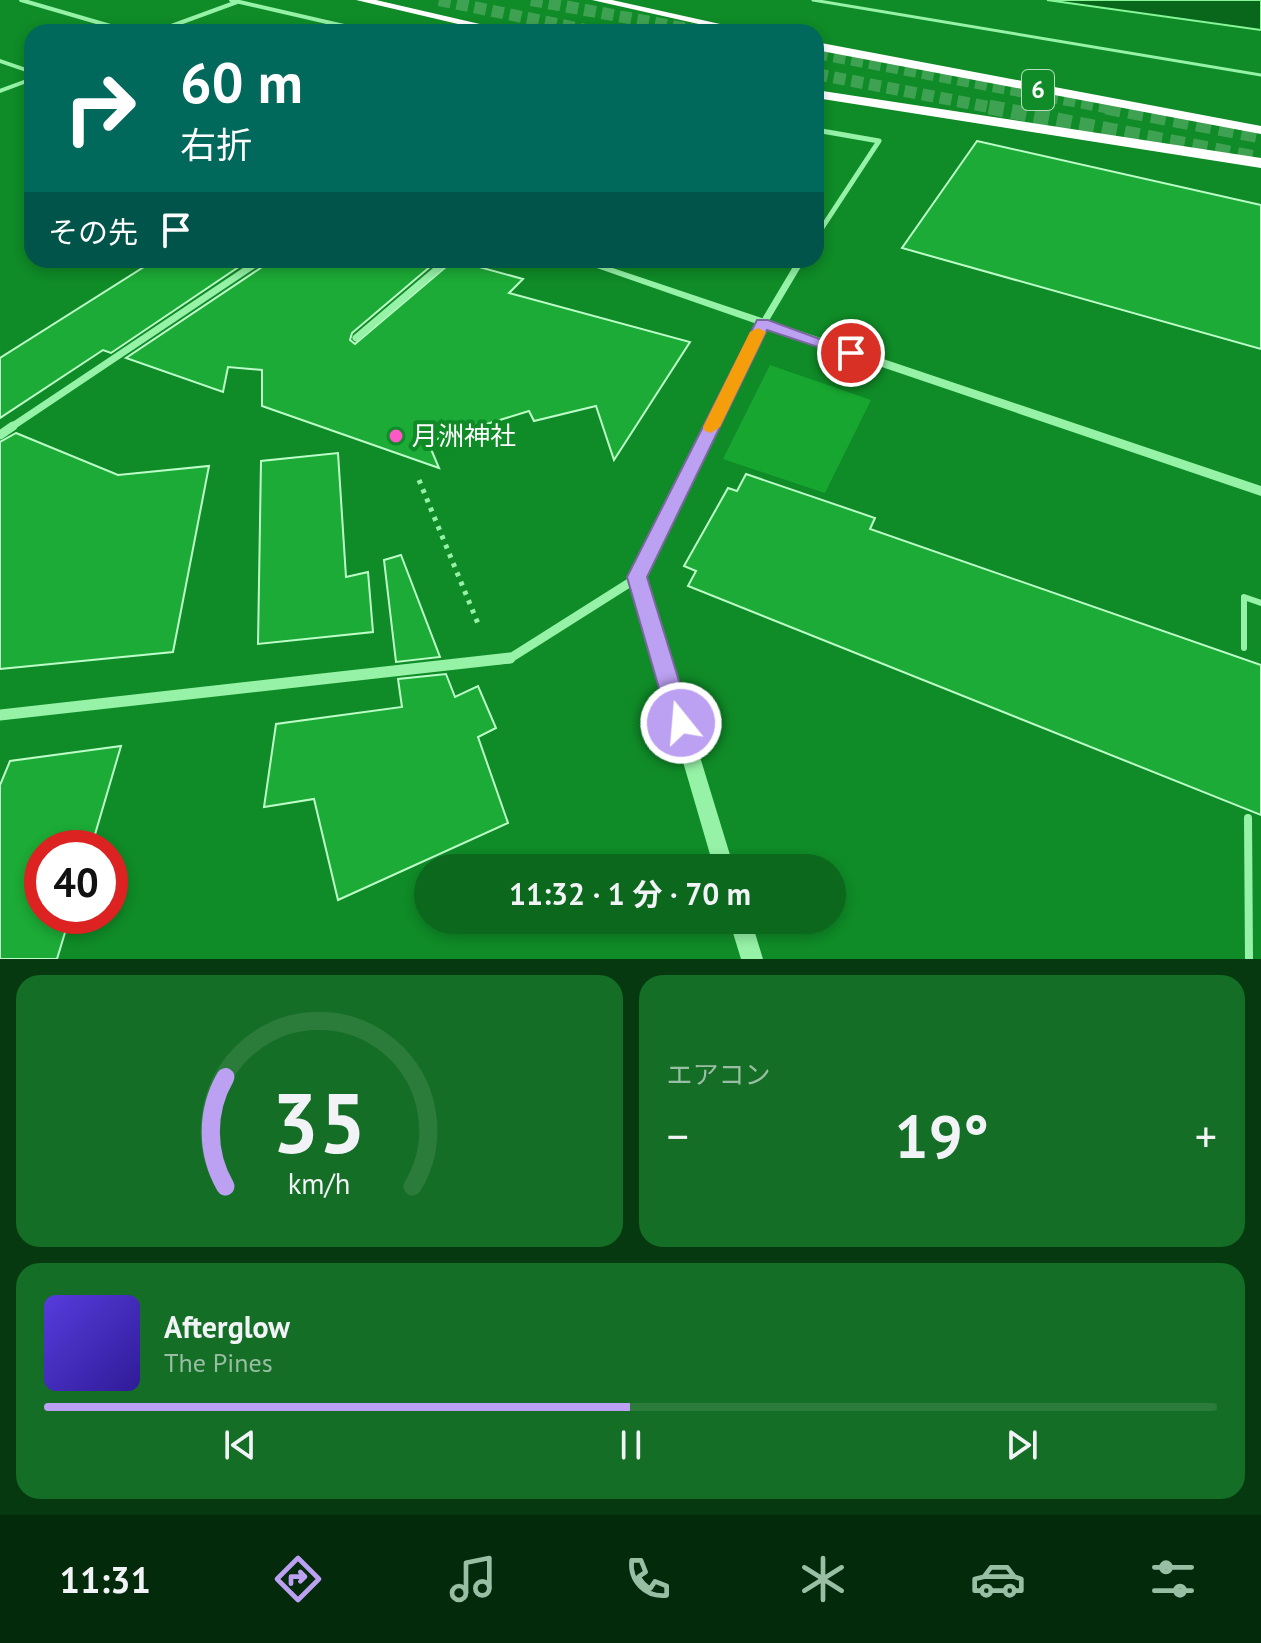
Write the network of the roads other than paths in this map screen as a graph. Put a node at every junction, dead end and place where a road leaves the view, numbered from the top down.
1 (21, 0) edge
2 (231, 0) edge
3 (361, 0) edge
4 (597, 0) edge
5 (813, 0) edge
6 (238, 2) edge
7 (104, 24) edge
8 (177, 24) edge
9 (335, 24) edge
10 (471, 24) edge
11 (712, 24) edge
12 (824, 48) edge
13 (0, 61) edge
14 (24, 69) edge
15 (1261, 75) edge
16 (24, 82) edge
17 (0, 91) edge
18 (824, 95) edge
19 (1261, 130) edge
20 (824, 131) edge
21 (1261, 163) edge
22 (824, 225) edge
23 (249, 268) edge
24 (439, 268) edge
25 (602, 268) edge
26 (796, 268) edge
27 (763, 324) junction
28 (356, 338) dead end
29 (0, 435) edge
30 (1261, 491) edge
31 (637, 577) junction
32 (1261, 603) edge
33 (1244, 648) dead end
34 (0, 715) edge
35 (1248, 818) dead end
36 (720, 854) edge
37 (744, 934) edge
38 (752, 959) edge
39 (1249, 959) edge

1 - 7 street
2 - 6 street
3 - 10 highway
4 - 11 highway
5 - 15 street
6 - 8 street
6 - 9 street
12 - 19 highway, 6
13 - 14 street
16 - 17 street
18 - 21 highway, 6
20 - 22 street
23 - 29 street
24 - 28 street
25 - 27 street
26 - 27 street
27 - 30 street
27 - 31 street
31 - 34 street
31 - 36 street
32 - 33 lane
35 - 39 lane
37 - 38 street

